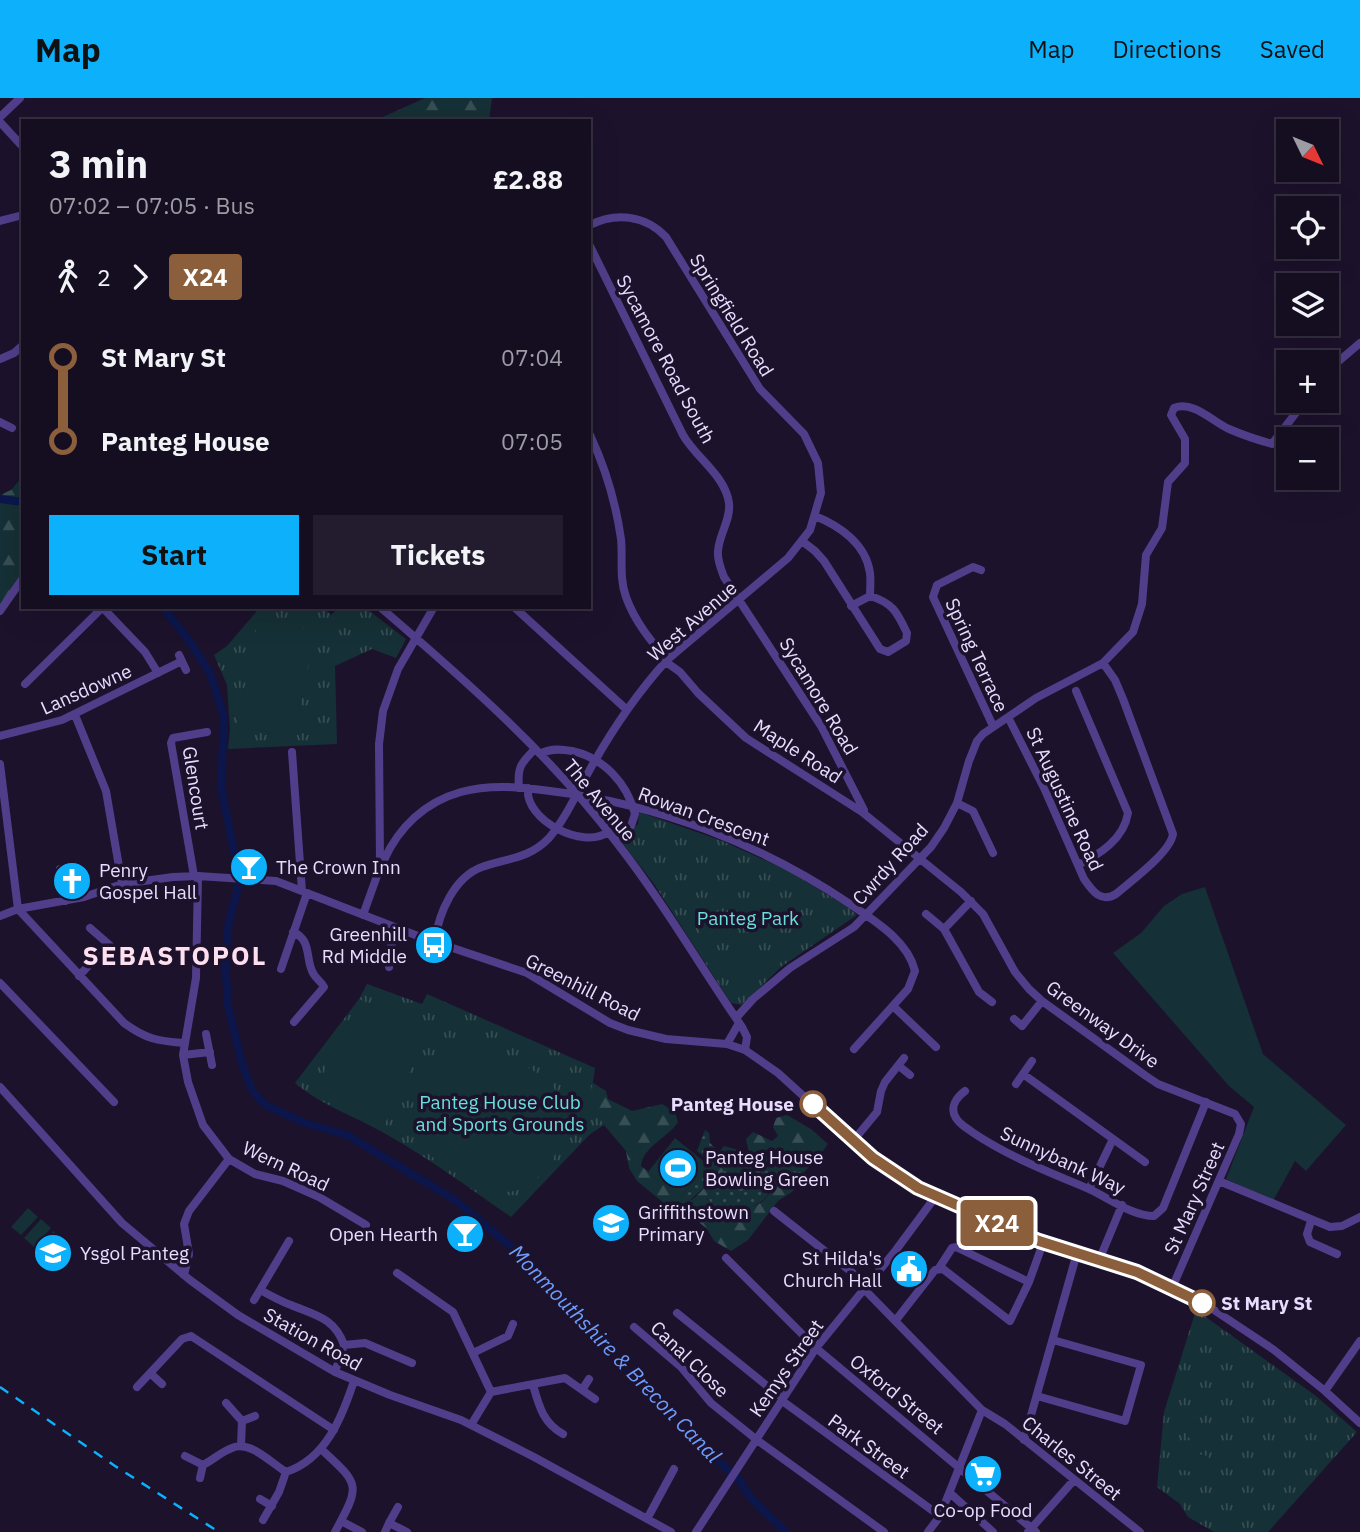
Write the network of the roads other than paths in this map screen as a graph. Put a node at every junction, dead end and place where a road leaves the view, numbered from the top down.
1 (20, 98) edge
2 (0, 119) edge
3 (21, 145) edge
4 (21, 216) edge
5 (0, 221) edge
6 (591, 225) edge
7 (591, 248) edge
8 (1360, 343) edge
9 (21, 347) edge
10 (0, 359) edge
11 (1339, 361) edge
12 (1296, 413) edge
13 (0, 424) edge
14 (12, 428) dead end
15 (591, 438) edge
16 (815, 516) junction
17 (802, 541) junction
18 (981, 570) dead end
19 (21, 581) edge
20 (870, 596) junction
21 (738, 600) junction
22 (851, 606) junction
23 (100, 609) edge
24 (104, 609) edge
25 (382, 609) edge
26 (433, 609) edge
27 (516, 609) edge
28 (0, 611) edge
29 (415, 638) junction
30 (667, 661) junction
31 (1103, 663) junction
32 (186, 670) dead end
33 (158, 673) junction
34 (25, 684) dead end
35 (1076, 691) dead end
36 (626, 709) junction
37 (75, 715) junction
38 (1008, 717) junction
39 (993, 726) junction
40 (207, 732) dead end
41 (0, 736) edge
42 (538, 751) junction
43 (292, 752) dead end
44 (595, 760) junction
45 (0, 764) edge
46 (523, 788) junction
47 (576, 794) junction
48 (957, 803) junction
49 (633, 806) junction
50 (862, 812) junction
51 (557, 827) junction
52 (608, 832) junction
53 (615, 840) junction
54 (993, 853) dead end
55 (921, 857) junction
56 (380, 862) junction
57 (1078, 865) junction
58 (60, 869) dead end
59 (196, 876) junction
60 (122, 884) junction
61 (304, 892) junction
62 (65, 901) junction
63 (971, 901) junction
64 (18, 909) junction
65 (926, 914) dead end
66 (363, 915) junction
67 (866, 915) junction
68 (0, 916) edge
69 (90, 928) dead end
70 (398, 928) junction
71 (944, 929) junction
72 (293, 932) junction
73 (435, 940) junction
74 (107, 944) junction
75 (130, 963) dead end
76 (389, 967) dead end
77 (281, 969) dead end
78 (79, 976) junction
79 (0, 983) edge
80 (1042, 1001) junction
81 (992, 1002) dead end
82 (892, 1006) junction
83 (1014, 1019) dead end
84 (737, 1020) junction
85 (294, 1021) dead end
86 (206, 1034) dead end
87 (184, 1043) junction
88 (727, 1044) junction
89 (936, 1046) dead end
90 (854, 1049) dead end
91 (745, 1050) junction
92 (210, 1052) junction
93 (183, 1055) junction
94 (1032, 1061) dead end
95 (212, 1065) dead end
96 (1023, 1074) junction
97 (911, 1075) dead end
98 (1016, 1084) dead end
99 (0, 1087) edge
100 (965, 1091) dead end
101 (114, 1102) dead end
102 (1206, 1102) junction
103 (1239, 1119) joint
104 (1113, 1139) junction
105 (853, 1141) junction
106 (229, 1158) junction
107 (1144, 1162) dead end
108 (1219, 1181) junction
109 (1089, 1189) junction
110 (936, 1196) junction
111 (1122, 1205) junction
112 (774, 1211) dead end
113 (1360, 1217) edge
114 (1311, 1221) junction
115 (366, 1225) dead end
116 (289, 1241) dead end
117 (1043, 1243) junction
118 (271, 1248) dead end
119 (1077, 1253) junction
120 (282, 1254) junction
121 (1338, 1254) dead end
122 (726, 1258) dead end
123 (1100, 1258) junction
124 (939, 1268) junction
125 (397, 1273) dead end
126 (184, 1275) junction
127 (1029, 1282) junction
128 (866, 1287) junction
129 (1172, 1288) junction
130 (260, 1290) junction
131 (254, 1300) dead end
132 (677, 1313) dead end
133 (896, 1321) junction
134 (513, 1324) dead end
135 (635, 1327) dead end
136 (1053, 1340) junction
137 (1360, 1341) edge
138 (344, 1345) junction
139 (816, 1348) junction
140 (473, 1353) junction
141 (412, 1363) dead end
142 (335, 1372) junction
143 (150, 1373) junction
144 (589, 1379) dead end
145 (354, 1381) junction
146 (162, 1384) dead end
147 (533, 1385) junction
148 (137, 1387) dead end
149 (582, 1390) junction
150 (1325, 1391) junction
151 (491, 1392) junction
152 (1037, 1396) junction
153 (595, 1399) dead end
154 (782, 1399) junction
155 (226, 1403) dead end
156 (982, 1410) junction
157 (255, 1416) dead end
158 (242, 1421) junction
159 (1360, 1423) edge
160 (471, 1425) junction
161 (334, 1430) junction
162 (563, 1434) dead end
163 (757, 1440) junction
164 (1024, 1440) junction
165 (241, 1446) junction
166 (321, 1449) junction
167 (185, 1456) dead end
168 (203, 1465) junction
169 (959, 1465) junction
170 (674, 1469) dead end
171 (286, 1472) junction
172 (200, 1478) dead end
173 (1074, 1480) junction
174 (950, 1493) junction
175 (260, 1499) dead end
176 (272, 1506) junction
177 (398, 1507) dead end
178 (940, 1516) junction
179 (648, 1519) junction
180 (264, 1520) dead end
181 (341, 1521) junction
182 (390, 1523) junction
183 (1032, 1531) edge
184 (335, 1532) edge
185 (362, 1532) edge
186 (385, 1532) edge
187 (407, 1532) edge
188 (671, 1532) edge
189 (696, 1532) edge
190 (884, 1532) edge
191 (929, 1532) edge
192 (993, 1532) edge
193 (1140, 1532) edge

1 - 2 street
2 - 3 street
4 - 5 street
6 - 16 street, Springfield Road
7 - 21 street, Sycamore Road South
8 - 11 street
9 - 10 street
12 - 31 street, Cwrdy Road
13 - 14 street
15 - 30 street, Maple Road
16 - 17 street, West Avenue
16 - 20 street
17 - 21 street, West Avenue
17 - 22 street
18 - 39 street, Spring Terrace
19 - 28 street
20 - 22 street
20 - 22 street
21 - 30 street, West Avenue
21 - 50 street, Sycamore Road
23 - 34 street
24 - 33 street
25 - 29 street, The Avenue
26 - 29 street
27 - 36 street
29 - 42 street, The Avenue
29 - 56 street
30 - 36 street, West Avenue
30 - 50 street, Maple Road
31 - 38 street, Cwrdy Road
31 - 57 street, St Augustine Road
32 - 33 street, Lansdowne
33 - 37 street, Lansdowne
35 - 57 street
36 - 44 street, West Avenue
37 - 41 street, Lansdowne
37 - 60 street
38 - 39 street, Cwrdy Road
38 - 57 street, St Augustine Road
39 - 48 street, Cwrdy Road
40 - 59 street, Glencourt
42 - 44 street
42 - 46 street
42 - 47 street, The Avenue
43 - 61 street
44 - 47 street, West Avenue
44 - 49 street
45 - 64 street
46 - 47 street, Rowan Crescent
46 - 51 street
46 - 56 street, Rowan Crescent
47 - 49 street, Rowan Crescent
47 - 51 street, West Avenue
47 - 52 street, The Avenue
48 - 54 street
48 - 55 street, Cwrdy Road
49 - 53 street
49 - 67 street, Rowan Crescent
50 - 55 street, Maple Road
51 - 52 street
51 - 73 street, West Avenue
52 - 53 street, The Avenue
53 - 84 street, The Avenue
55 - 63 street, Greenway Drive
55 - 67 street, Cwrdy Road
56 - 66 street
58 - 62 street
59 - 60 street, Greenhill Road
59 - 61 street, Greenhill Road
59 - 87 street, Wern Road
60 - 62 street, Greenhill Road
61 - 66 street, Greenhill Road
61 - 72 street
62 - 64 street, Greenhill Road
63 - 71 street
63 - 80 street, Greenway Drive
64 - 68 street, Greenhill Road
64 - 78 street
65 - 71 street
66 - 70 street, Greenhill Road
67 - 82 street, Rowan Crescent
67 - 84 street, Cwrdy Road
69 - 74 street
70 - 73 street, Greenhill Road
70 - 76 street
71 - 81 street
72 - 77 street
72 - 85 street
73 - 88 street, Greenhill Road
74 - 75 street
74 - 78 street
78 - 87 street
79 - 101 street
80 - 83 street
80 - 102 street, Greenway Drive
82 - 89 street
82 - 90 street, Rowan Crescent
84 - 88 street, Cwrdy Road
84 - 91 street, The Avenue
86 - 92 street
87 - 93 street, Wern Road
88 - 91 street, Greenhill Road
91 - 105 street, Greenhill Road
92 - 93 street
92 - 95 street
93 - 106 street, Wern Road
94 - 96 street
96 - 98 street
96 - 104 street
97 - 105 street
99 - 126 street, Station Road
100 - 109 street, Sunnybank Way
102 - 103 street, Greenway Drive
102 - 111 street, Sunnybank Way
103 - 108 street, St Mary Street
104 - 107 street
104 - 109 street
105 - 110 street, Greenhill Road
106 - 115 street, Wern Road
106 - 126 street
108 - 114 street
108 - 129 street, St Mary Street
109 - 111 street, Sunnybank Way
110 - 117 street, Greenhill Road
110 - 128 street, Kemys Street
111 - 123 street
112 - 128 street, Charles Street
113 - 114 street
114 - 121 street
116 - 120 street
117 - 119 street, Greenhill Road
117 - 127 street
118 - 120 street
119 - 123 street, Greenhill Road
119 - 136 street
120 - 130 street
122 - 139 street, Oxford Street
123 - 129 street, Greenhill Road
124 - 127 street
124 - 127 street
124 - 133 street
125 - 140 street
126 - 142 street, Station Road
128 - 133 street, Charles Street
128 - 139 street, Kemys Street
129 - 150 street, Greenhill Road
130 - 131 street
130 - 138 street
132 - 154 street, Park Street
133 - 156 street, Charles Street
134 - 140 street
135 - 163 street, Canal Close
136 - 152 street
136 - 152 street
137 - 150 street
138 - 141 street
138 - 142 street
139 - 154 street, Kemys Street
139 - 169 street, Oxford Street
140 - 151 street
142 - 145 street, Station Road
143 - 146 street
143 - 148 street
143 - 161 street
144 - 149 street
145 - 160 street, Station Road
145 - 161 street
147 - 149 street
147 - 151 street
147 - 162 street
149 - 153 street
150 - 159 street, Greenhill Road
151 - 160 street
152 - 164 street
154 - 163 street, Kemys Street
154 - 178 street, Park Street
155 - 158 street
156 - 164 street, Charles Street
156 - 169 street
157 - 158 street
158 - 165 street
160 - 179 street, Station Road
161 - 166 street
163 - 189 street, Kemys Street
163 - 190 street, Canal Close
164 - 173 street, Charles Street
165 - 168 street
165 - 171 street
166 - 171 street
166 - 181 street
167 - 168 street
168 - 172 street
169 - 174 street
169 - 183 street, Oxford Street
170 - 179 street
171 - 176 street
173 - 183 street
173 - 193 street, Charles Street
174 - 178 street
174 - 192 street
175 - 176 street
176 - 180 street
177 - 182 street
178 - 191 street
179 - 188 street, Station Road
181 - 184 street
181 - 185 street
182 - 186 street
182 - 187 street

